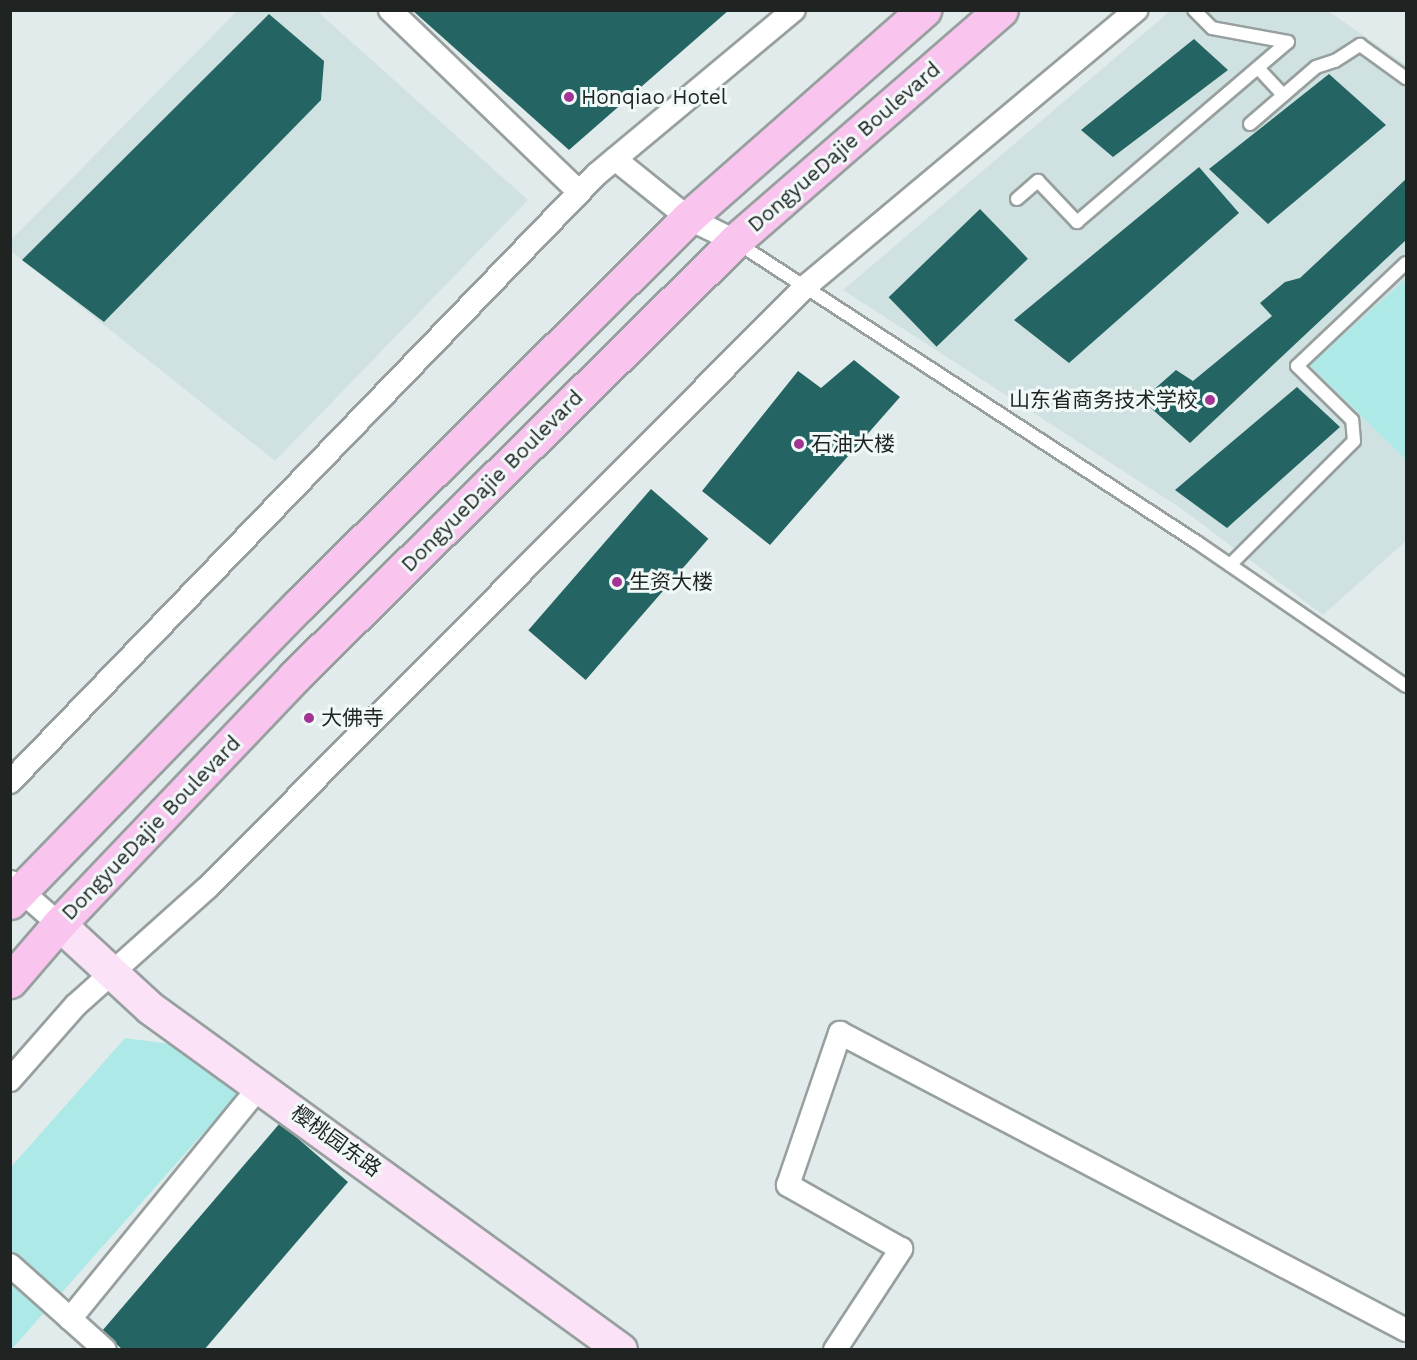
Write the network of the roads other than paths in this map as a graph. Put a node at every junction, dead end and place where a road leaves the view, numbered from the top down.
1 (390, 10) edge
2 (794, 10) edge
3 (924, 10) edge
4 (1001, 10) edge
5 (1137, 10) edge
6 (1194, 10) edge
7 (1257, 68) junction
8 (1407, 78) edge
9 (1283, 95) junction
10 (1250, 124) dead end
11 (615, 159) junction
12 (579, 192) junction
13 (1017, 199) dead end
14 (688, 218) junction
15 (735, 241) junction
16 (1407, 263) edge
17 (805, 287) junction
18 (1230, 565) junction
19 (1407, 686) edge
20 (10, 782) edge
21 (14, 891) edge
22 (59, 924) junction
23 (111, 973) junction
24 (10, 981) edge
25 (10, 1080) edge
26 (260, 1086) junction
27 (10, 1265) edge
28 (70, 1319) junction
29 (1407, 1330) edge
30 (98, 1347) edge
31 (621, 1350) edge
32 (836, 1350) edge

1 - 12 street
2 - 11 street
3 - 14 main road
4 - 15 main road, DongyueDajie Boulevard
5 - 17 street
6 - 7 lane
7 - 9 lane
7 - 13 lane
8 - 9 lane
9 - 10 lane
11 - 12 street
11 - 14 street
12 - 20 street
14 - 15 street
14 - 21 main road
15 - 17 lane
15 - 22 main road, DongyueDajie Boulevard
16 - 18 lane
17 - 18 lane
17 - 23 street
18 - 19 lane
21 - 22 street
22 - 23 street, 樱桃园东路
22 - 24 main road, DongyueDajie Boulevard
23 - 25 street
23 - 26 street, 樱桃园东路
26 - 28 street
26 - 31 street, 樱桃园东路
27 - 28 street
28 - 30 street
29 - 32 street

